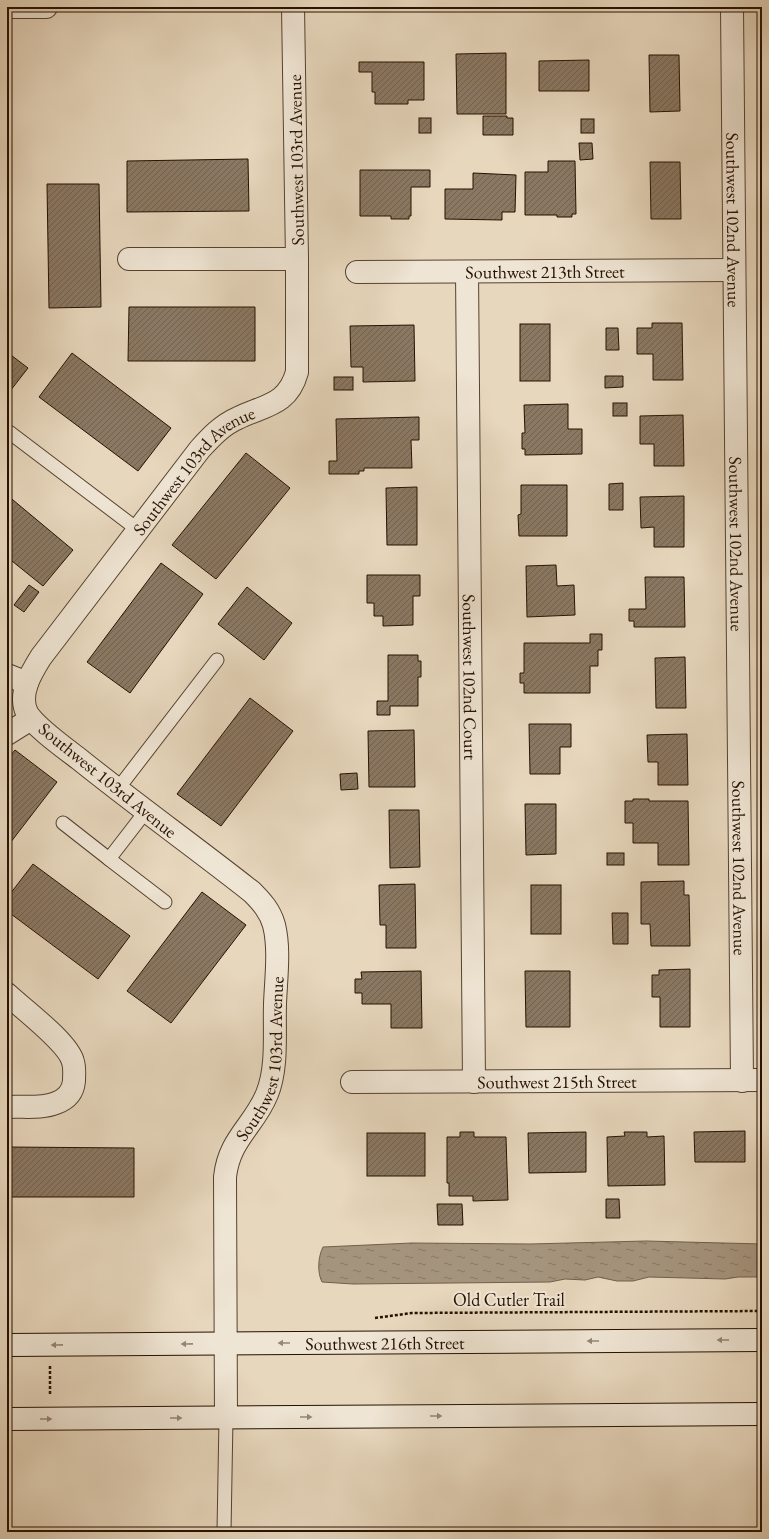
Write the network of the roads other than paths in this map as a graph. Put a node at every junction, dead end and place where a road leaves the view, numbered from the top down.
1 (7, 7) edge
2 (46, 7) edge
3 (293, 7) edge
4 (732, 7) edge
5 (297, 259) junction
6 (129, 260) dead end
7 (734, 270) junction
8 (357, 272) dead end
9 (467, 272) junction
10 (9, 432) dead end
11 (137, 529) junction
12 (217, 660) dead end
13 (7, 675) edge
14 (27, 684) junction
15 (31, 719) junction
16 (7, 734) edge
17 (118, 790) junction
18 (146, 811) junction
19 (64, 823) dead end
20 (109, 859) junction
21 (165, 902) dead end
22 (9, 1001) edge
23 (752, 1080) edge
24 (352, 1082) dead end
25 (474, 1082) junction
26 (7, 1107) edge
27 (762, 1340) edge
28 (226, 1344) junction
29 (7, 1345) edge
30 (762, 1414) edge
31 (226, 1418) junction
32 (7, 1419) edge
33 (224, 1532) edge

1 - 2 street
3 - 5 street, Southwest 103rd Avenue
4 - 7 street, Southwest 102nd Avenue
5 - 6 street
5 - 11 street, Southwest 103rd Avenue
7 - 9 street, Southwest 213th Street
7 - 23 street, Southwest 102nd Avenue
8 - 9 street, Southwest 213th Street
9 - 25 street, Southwest 102nd Court
10 - 11 lane
11 - 14 street, Southwest 103rd Avenue
12 - 17 lane
13 - 14 street
14 - 15 street, Southwest 103rd Avenue
15 - 16 street
15 - 17 street, Southwest 103rd Avenue
17 - 18 street, Southwest 103rd Avenue
18 - 20 lane
18 - 28 street, Southwest 103rd Avenue
19 - 20 lane
20 - 21 lane
22 - 26 street
23 - 25 street, Southwest 215th Street
24 - 25 street, Southwest 215th Street
27 -> 28 street, Southwest 216th Street
28 -> 29 street, Southwest 216th Street
28 - 31 street, Southwest 103rd Avenue
31 -> 30 street
32 -> 31 street
31 - 33 lane

